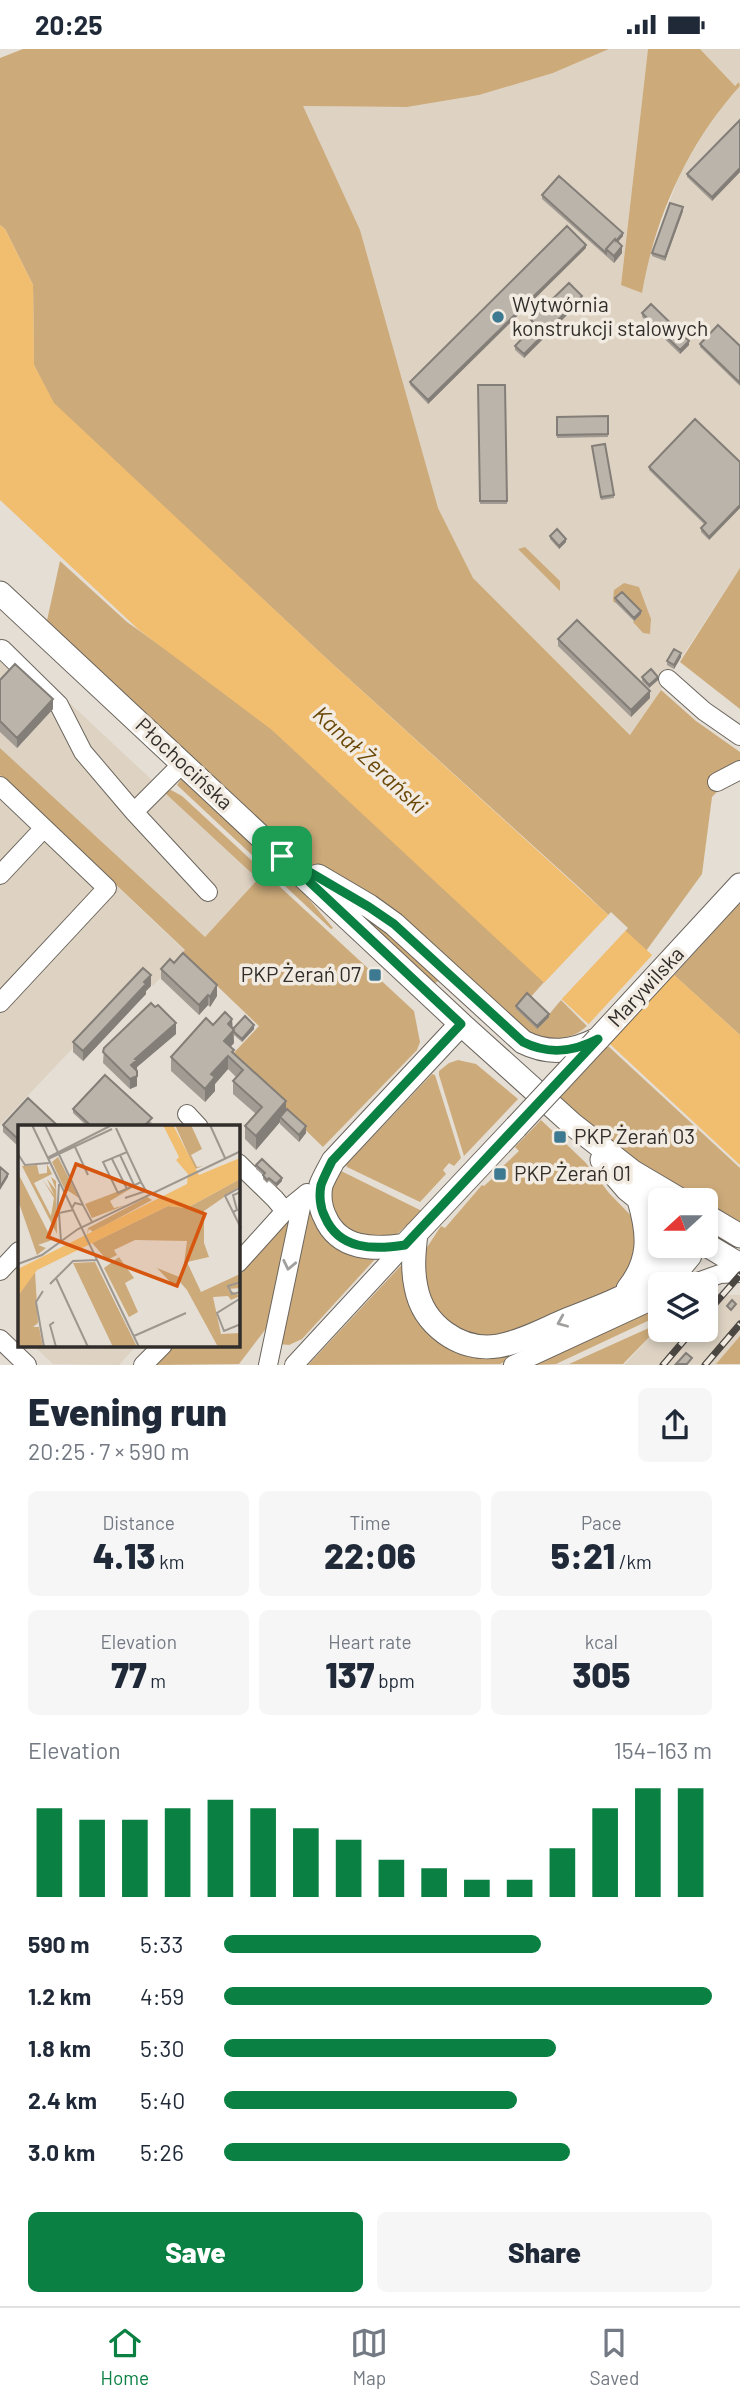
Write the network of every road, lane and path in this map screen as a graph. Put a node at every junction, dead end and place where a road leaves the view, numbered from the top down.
1 (0, 593) edge
2 (0, 651) edge
3 (668, 679) dead end
4 (740, 736) edge
5 (183, 763) junction
6 (740, 770) edge
7 (717, 782) dead end
8 (0, 786) edge
9 (134, 812) junction
10 (44, 828) junction
11 (282, 856) junction
12 (0, 875) edge
13 (740, 885) edge
14 (208, 892) dead end
15 (0, 1003) edge
16 (461, 1024) junction
17 (598, 1039) junction
18 (332, 1161) junction
19 (240, 1165) edge
20 (643, 1191) junction
21 (648, 1192) edge
22 (303, 1198) junction
23 (648, 1198) edge
24 (285, 1211) junction
25 (718, 1223) edge
26 (718, 1231) edge
27 (740, 1237) edge
28 (410, 1239) junction
29 (18, 1252) edge
30 (718, 1252) edge
31 (668, 1258) edge
32 (691, 1258) edge
33 (240, 1261) edge
34 (740, 1265) edge
35 (0, 1271) edge
36 (679, 1272) edge
37 (740, 1273) edge
38 (718, 1276) edge
39 (624, 1294) junction
40 (648, 1301) edge
41 (0, 1339) edge
42 (161, 1347) edge
43 (27, 1364) edge
44 (143, 1364) edge
45 (268, 1364) edge
46 (294, 1364) edge
47 (513, 1364) edge

1 - 5 main road, Płochocińska
2 - 9 street
3 - 4 street
5 - 9 street
5 - 11 main road, Płochocińska
6 - 7 street
8 - 10 street
9 - 14 street
10 - 12 street
10 - 15 street
11 - 16 main road, Płochocińska
11 - 17 main road
13 - 17 main road, Marywilska
16 - 18 main road
16 - 20 main road, Płochocińska
17 - 28 main road, Marywilska, bridge
18 - 22 street
18 - 28 main road
19 - 24 street
20 - 21 main road, Płochocińska
20 - 23 main road, Płochocińska
20 - 39 main road
22 - 24 street
22 -> 45 street
24 - 33 street
25 - 27 main road
26 - 27 main road
39 -> 28 main road
28 - 46 street, Marywilska
29 - 35 street
30 - 34 main road
31 - 39 main road
32 - 36 street
37 - 38 street
40 - 47 street
41 - 43 street
42 - 44 street

